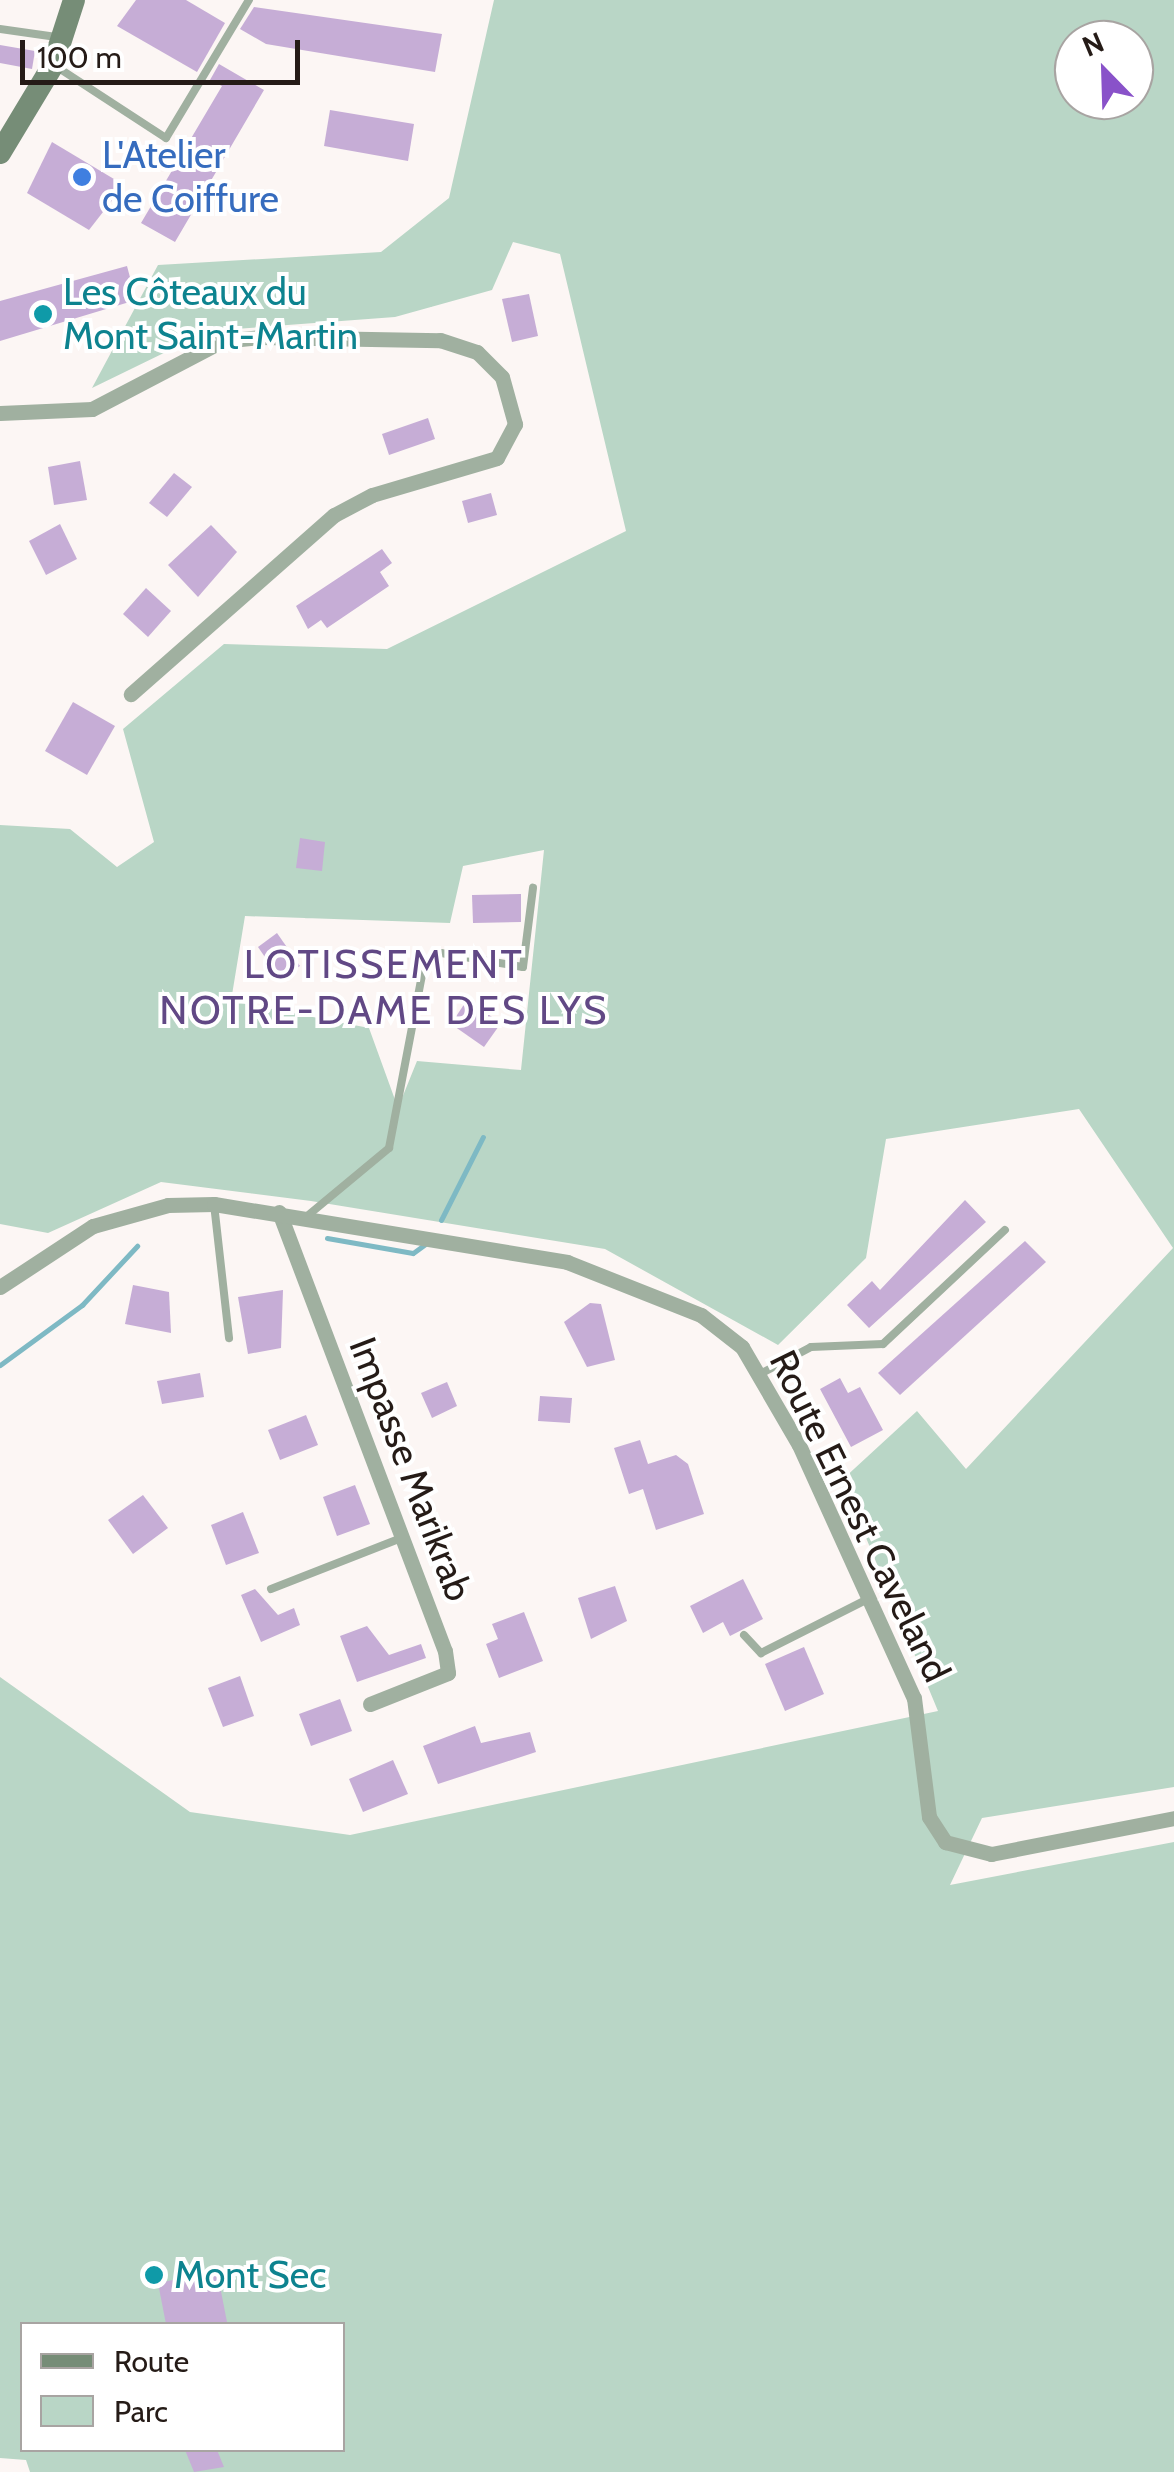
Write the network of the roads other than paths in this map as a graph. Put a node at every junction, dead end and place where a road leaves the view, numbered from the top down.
1 (74, 0) edge
2 (249, 0) edge
3 (0, 29) edge
4 (66, 38) junction
5 (54, 65) junction
6 (0, 154) edge
7 (0, 413) edge
8 (131, 694) dead end
9 (532, 888) dead end
10 (214, 1204) junction
11 (280, 1212) junction
12 (306, 1216) junction
13 (1005, 1230) dead end
14 (0, 1287) edge
15 (229, 1338) dead end
16 (762, 1373) junction
17 (401, 1538) junction
18 (271, 1588) dead end
19 (868, 1598) junction
20 (744, 1636) dead end
21 (370, 1704) dead end
22 (1174, 1818) edge

1 - 4 street
2 - 5 lane
3 - 4 lane
4 - 5 street
5 - 6 street
7 - 8 street
9 - 12 lane
10 - 11 street, Route Ernest Caveland
10 - 14 street, Route Ernest Caveland
10 - 15 lane
11 - 12 street, Route Ernest Caveland
11 - 17 street, Impasse Marikrab
12 - 16 street, Route Ernest Caveland
13 - 16 lane
16 - 19 street, Route Ernest Caveland
17 - 18 lane
17 - 21 street, Impasse Marikrab
19 - 20 lane
19 - 22 street, Route Ernest Caveland

